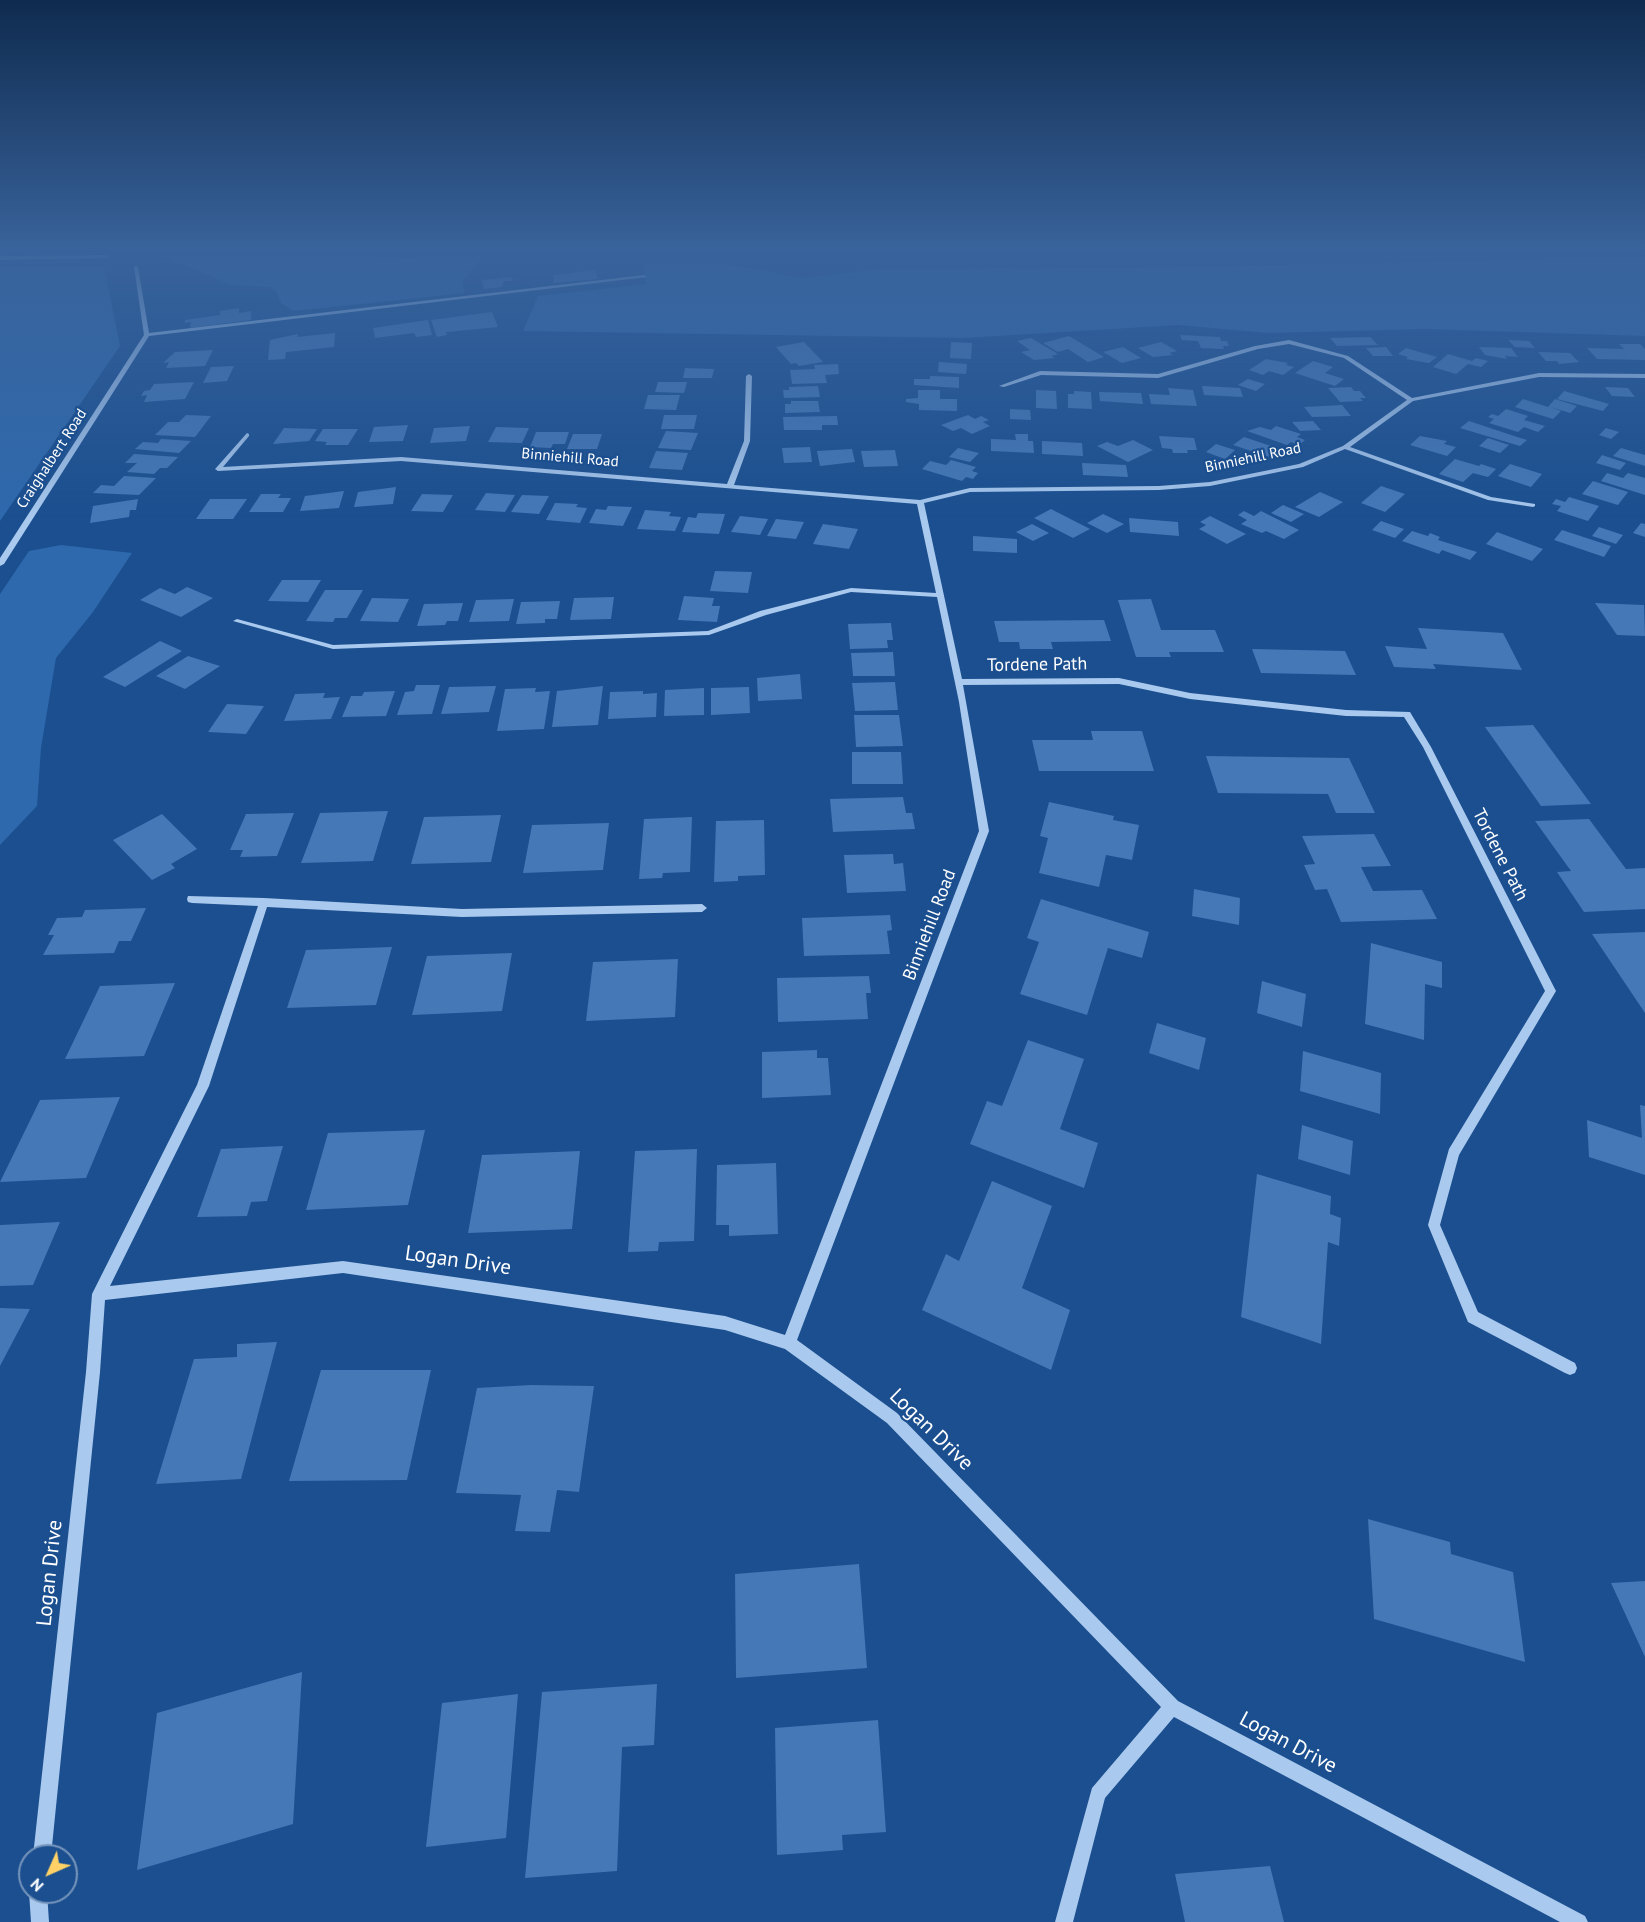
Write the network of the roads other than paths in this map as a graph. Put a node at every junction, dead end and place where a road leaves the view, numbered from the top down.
1 (144, 340) edge
2 (749, 376) dead end
3 (1645, 376) edge
4 (1002, 386) dead end
5 (1411, 400) junction
6 (247, 435) dead end
7 (1345, 447) junction
8 (730, 486) junction
9 (920, 502) junction
10 (1533, 505) dead end
11 (0, 564) edge
12 (938, 595) junction
13 (237, 621) dead end
14 (959, 682) junction
15 (192, 899) dead end
16 (264, 902) junction
17 (702, 908) dead end
18 (99, 1294) junction
19 (789, 1343) junction
20 (1570, 1368) dead end
21 (1172, 1707) junction
22 (43, 1844) edge
23 (39, 1904) edge
24 (40, 1922) edge
25 (1064, 1922) edge
26 (1579, 1922) edge

1 - 11 street, Craighalbert Road
2 - 8 street
3 - 5 street, Binniehill Road
4 - 5 street
5 - 7 street, Binniehill Road
6 - 8 street, Binniehill Road
7 - 9 street, Binniehill Road
7 - 10 street
8 - 9 street, Binniehill Road
9 - 12 street, Binniehill Road
12 - 13 street
12 - 14 street, Binniehill Road
14 - 19 street, Binniehill Road
14 - 20 street, Tordene Path
15 - 16 street
16 - 17 street
16 - 18 street, Logan Drive
18 - 19 street, Logan Drive
18 - 22 street, Logan Drive
19 - 21 street, Logan Drive
21 - 25 street
21 - 26 street, Logan Drive
23 - 24 street

